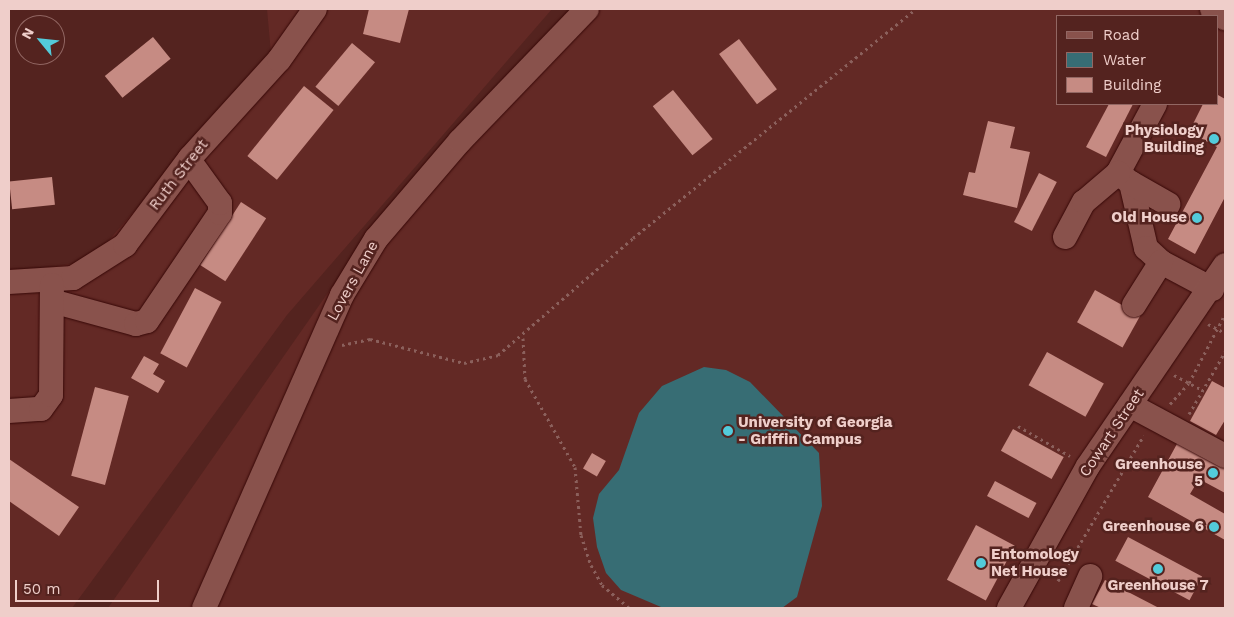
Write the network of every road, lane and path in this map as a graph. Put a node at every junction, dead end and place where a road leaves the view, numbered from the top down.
1 (315, 9) edge
2 (587, 9) edge
3 (916, 9) edge
4 (1212, 9) edge
5 (1225, 18) edge
6 (1155, 105) edge
7 (189, 160) junction
8 (1125, 178) junction
9 (1168, 204) dead end
10 (1065, 237) dead end
11 (1161, 262) junction
12 (1225, 265) edge
13 (9, 282) edge
14 (1212, 289) junction
15 (52, 290) junction
16 (1134, 305) dead end
17 (1225, 314) edge
18 (523, 338) junction
19 (338, 347) dead end
20 (1225, 352) edge
21 (1158, 366) junction
22 (1189, 383) junction
23 (1202, 390) junction
24 (1130, 406) junction
25 (9, 411) edge
26 (1187, 416) dead end
27 (1156, 420) junction
28 (1018, 426) dead end
29 (1225, 456) edge
30 (1088, 466) junction
31 (1090, 576) dead end
32 (1058, 581) dead end
33 (204, 608) edge
34 (629, 608) edge
35 (1009, 608) edge
36 (1076, 608) edge

1 - 7 street, Ruth Street
2 - 33 street, Lovers Lane
3 - 18 path
4 - 5 street
6 - 8 street
7 - 15 street, Ruth Street
7 - 15 street
8 - 9 street
8 - 10 street
8 - 11 street
11 - 14 street
11 - 16 street
12 - 14 street, Cowart Street
13 - 15 street, Ruth Street
14 - 21 street, Cowart Street
15 - 25 street
17 - 22 path
18 - 19 path
18 - 34 path
20 - 23 path
21 - 22 path
21 - 24 street, Cowart Street
22 - 23 path
22 - 27 path
23 - 26 path
24 - 27 street
24 - 30 street, Cowart Street
27 - 29 street
27 - 32 path
28 - 30 path
30 - 35 street, Cowart Street
31 - 36 street

